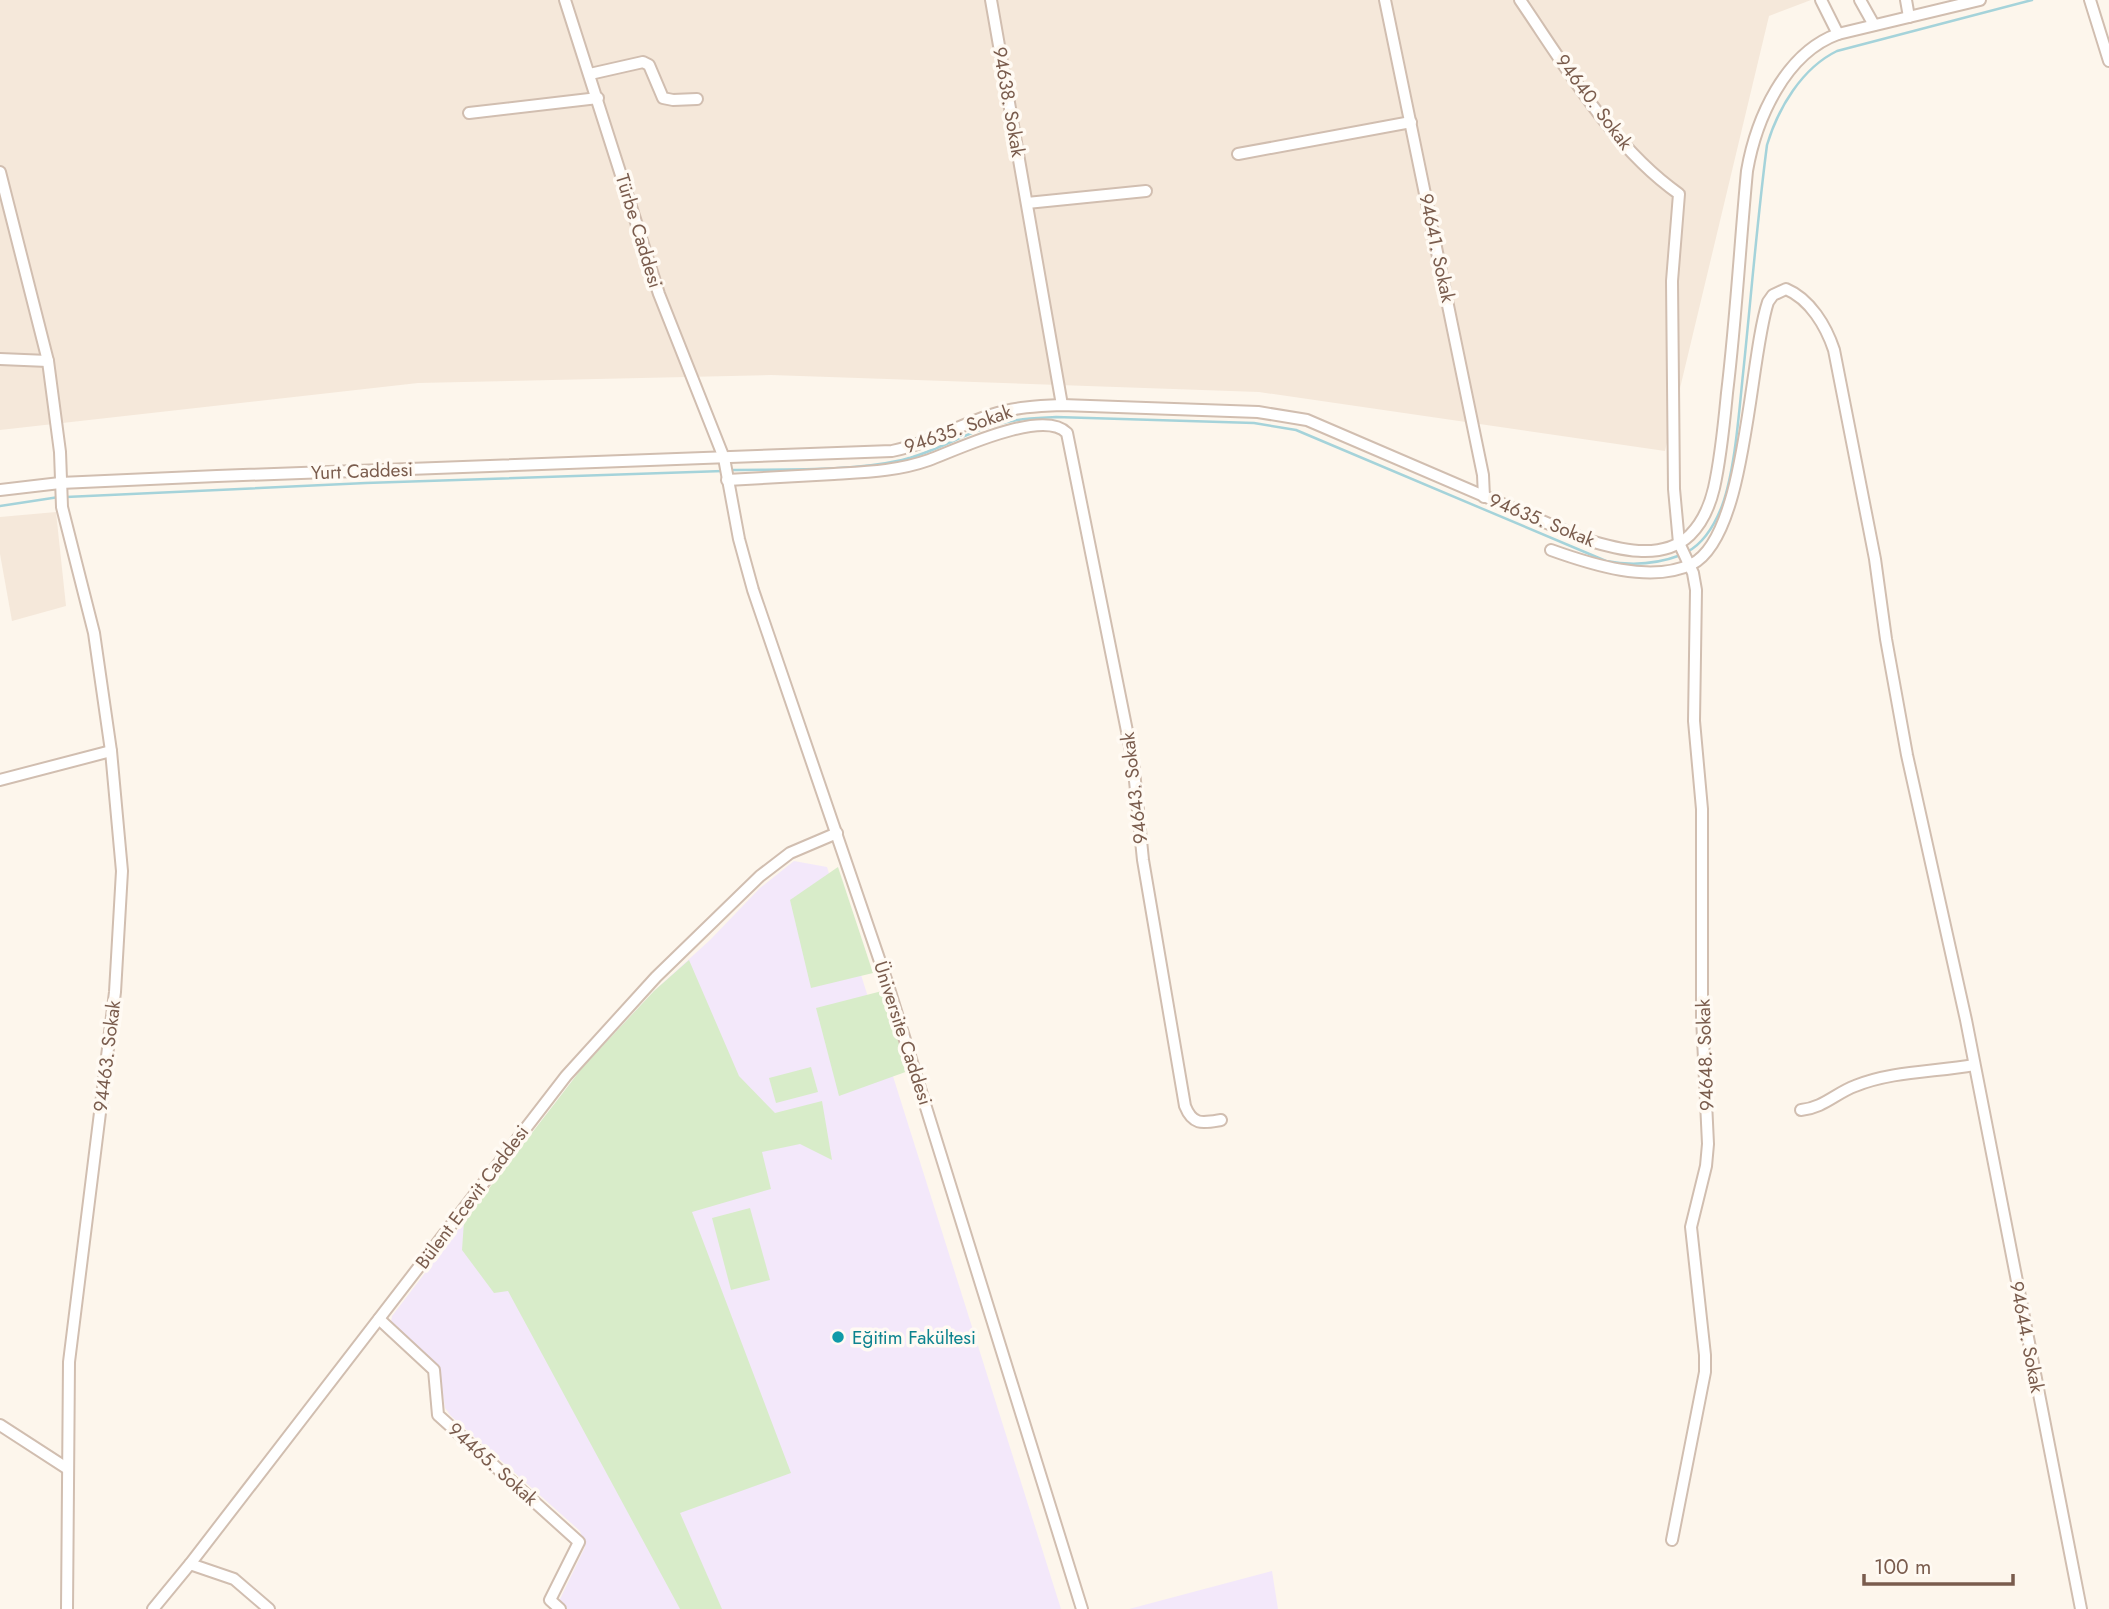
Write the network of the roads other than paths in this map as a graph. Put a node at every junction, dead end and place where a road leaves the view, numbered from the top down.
1 (565, 0) edge
2 (992, 0) edge
3 (1385, 0) edge
4 (1520, 0) edge
5 (1821, 0) edge
6 (1860, 0) edge
7 (1906, 0) edge
8 (1980, 0) edge
9 (2090, 0) edge
10 (1909, 17) junction
11 (1874, 25) junction
12 (1838, 34) junction
13 (2109, 61) edge
14 (590, 74) junction
15 (598, 98) junction
16 (697, 99) dead end
17 (469, 113) dead end
18 (1411, 122) junction
19 (1238, 154) dead end
20 (0, 172) edge
21 (1146, 191) dead end
22 (1027, 203) junction
23 (0, 359) edge
24 (48, 361) junction
25 (1062, 405) junction
26 (1064, 429) joint
27 (724, 457) junction
28 (727, 480) junction
29 (60, 483) junction
30 (0, 490) edge
31 (1484, 497) junction
32 (1679, 543) junction
33 (1551, 550) dead end
34 (1690, 565) junction
35 (111, 751) junction
36 (0, 780) edge
37 (837, 833) junction
38 (1974, 1065) junction
39 (1801, 1110) dead end
40 (1221, 1120) dead end
41 (379, 1319) junction
42 (0, 1425) edge
43 (68, 1469) junction
44 (1672, 1539) dead end
45 (190, 1564) junction
46 (67, 1609) edge
47 (153, 1609) edge
48 (269, 1609) edge
49 (560, 1609) edge
50 (1082, 1609) edge
51 (2081, 1609) edge

1 - 14 street, Türbe Caddesi
2 - 22 street, 94638. Sokak
3 - 18 street, 94641. Sokak
4 - 32 street, 94640. Sokak
5 - 12 street
6 - 11 street
7 - 10 street
8 - 10 street
9 - 13 street
10 - 11 street
11 - 12 street
12 - 32 street
14 - 15 street, Türbe Caddesi
14 - 16 street
15 - 17 street
15 - 27 street, Türbe Caddesi
18 - 19 street
18 - 31 street, 94641. Sokak
20 - 24 street, 94463. Sokak
21 - 22 street
22 - 25 street, 94638. Sokak
23 - 24 street
24 - 29 street, 94463. Sokak
25 - 27 street, 94635. Sokak
25 - 31 street, 94635. Sokak
26 - 28 street, 94635. Sokak
26 - 40 street, 94643. Sokak
27 - 28 street, Üniversite Caddesi
27 - 29 street, Yurt Caddesi
28 - 37 street, Üniversite Caddesi
29 - 30 street, Yurt Caddesi
29 - 35 street, 94463. Sokak
31 - 32 street, 94635. Sokak
32 - 34 street, 94648. Sokak
33 - 34 street
34 - 38 street, 94644. Sokak
34 - 44 street, 94648. Sokak
35 - 36 street
35 - 43 street, 94463. Sokak
37 - 41 street, Bülent Ecevit Caddesi
37 - 50 street, Üniversite Caddesi
38 - 39 street
38 - 51 street, 94644. Sokak
41 - 45 street, Bülent Ecevit Caddesi
41 - 49 street, 94465. Sokak
42 - 43 street
43 - 46 street, 94463. Sokak
45 - 47 street, Bülent Ecevit Caddesi
45 - 48 street

